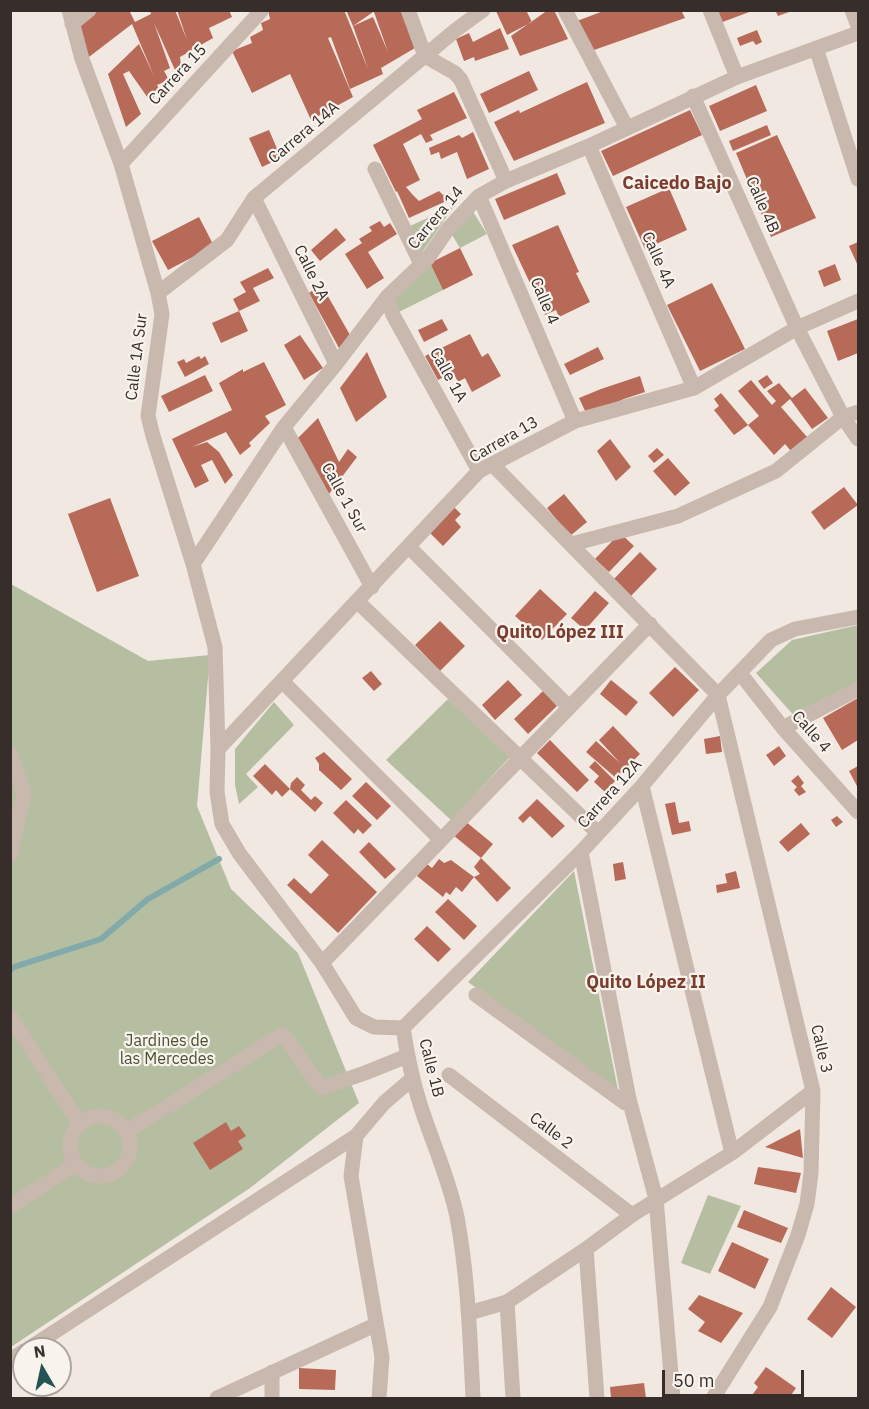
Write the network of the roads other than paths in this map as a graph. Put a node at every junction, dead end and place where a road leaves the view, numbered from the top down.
1 (89, 10) edge
2 (262, 10) edge
3 (408, 10) edge
4 (483, 10) edge
5 (565, 10) edge
6 (710, 10) edge
7 (852, 10) edge
8 (70, 17) edge
9 (858, 26) edge
10 (858, 33) edge
11 (816, 48) junction
12 (425, 56) junction
13 (737, 77) junction
14 (693, 96) junction
15 (627, 129) junction
16 (589, 146) junction
17 (121, 164) junction
18 (375, 169) dead end
19 (858, 176) edge
20 (506, 181) junction
21 (479, 196) junction
22 (254, 198) junction
23 (421, 264) junction
24 (158, 293) junction
25 (387, 297) junction
26 (858, 300) edge
27 (797, 328) junction
28 (336, 364) junction
29 (694, 388) junction
30 (858, 412) edge
31 (843, 417) junction
32 (575, 421) junction
33 (284, 427) junction
34 (858, 439) edge
35 (486, 467) junction
36 (572, 544) junction
37 (409, 547) junction
38 (193, 564) junction
39 (372, 587) junction
40 (358, 602) junction
41 (858, 617) edge
42 (650, 624) junction
43 (740, 673) junction
44 (282, 681) junction
45 (858, 688) edge
46 (718, 694) junction
47 (569, 707) junction
48 (783, 728) junction
49 (218, 749) junction
50 (10, 753) edge
51 (520, 758) junction
52 (642, 786) junction
53 (858, 813) edge
54 (598, 833) junction
55 (441, 840) junction
56 (581, 852) junction
57 (10, 856) edge
58 (322, 963) junction
59 (476, 995) dead end
60 (10, 1016) edge
61 (403, 1028) junction
62 (407, 1056) junction
63 (448, 1075) dead end
64 (413, 1078) junction
65 (813, 1091) junction
66 (630, 1104) junction
67 (80, 1124) junction
68 (126, 1132) junction
69 (356, 1136) junction
70 (732, 1153) junction
71 (76, 1164) junction
72 (656, 1199) junction
73 (10, 1207) edge
74 (632, 1215) junction
75 (586, 1249) junction
76 (507, 1302) junction
77 (469, 1313) junction
78 (375, 1325) junction
79 (46, 1337) edge
80 (272, 1372) junction
81 (217, 1398) edge
82 (272, 1398) edge
83 (379, 1398) edge
84 (473, 1398) edge
85 (513, 1398) edge
86 (597, 1398) edge
87 (673, 1398) edge
88 (713, 1398) edge

1 - 8 street
2 - 17 street, Carrera 15
3 - 12 street
4 - 12 street, Carrera 14A
5 - 15 street
6 - 13 street
7 - 9 street
8 - 17 street, Calle 1A Sur
10 - 11 street, Carrera 14
11 - 13 street, Carrera 14
11 - 19 street
12 - 20 street
12 - 22 street, Carrera 14A
13 - 14 street, Carrera 14
14 - 15 street, Carrera 14
14 - 27 street, Calle 4B
15 - 16 street, Carrera 14
16 - 20 street, Carrera 14
16 - 29 street, Calle 4A
17 - 24 street, Calle 1A Sur
18 - 23 street
20 - 21 street, Carrera 14
21 - 23 street, Carrera 14
21 - 32 street, Calle 4
22 - 24 street, Carrera 14A
22 - 28 street, Calle 2A
23 - 25 street, Carrera 14
24 - 38 street, Calle 1A Sur
25 - 28 street, Carrera 14
25 - 35 street, Calle 1A
26 - 27 street, Carrera 13
27 - 29 street, Carrera 13
27 - 31 street, Calle 4B
28 - 33 street, Carrera 14
29 - 32 street, Carrera 13
30 - 31 street
31 - 34 street, Calle 4B
31 - 36 street
32 - 35 street, Carrera 13
33 - 38 street, Carrera 14
33 - 39 street, Calle 1 Sur
35 - 36 street, Calle 1A
35 - 37 street, Carrera 13
36 - 42 street, Calle 1A
37 - 39 street, Carrera 13
37 - 47 street
38 - 49 street, Calle 1A Sur
39 - 40 street, Carrera 13
40 - 44 street, Carrera 13
40 - 51 street
41 - 43 street, Carrera 12A
42 - 46 street, Calle 1A
42 - 47 street
43 - 46 street, Carrera 12A
43 - 48 street, Calle 4
44 - 49 street, Carrera 13
44 - 55 street
45 - 48 street
46 - 52 street, Carrera 12A
46 - 65 street, Calle 3
47 - 51 street
48 - 53 street, Calle 4
49 - 58 street, Calle 1B
50 - 57 street
51 - 54 street
51 - 55 street
52 - 54 street, Carrera 12A
52 - 70 street
54 - 56 street, Carrera 12A
55 - 58 street
56 - 61 street, Carrera 12A
56 - 66 street
58 - 61 street, Calle 1B
59 - 66 street
60 - 67 street
61 - 62 street, Calle 1B
62 - 64 street, Calle 1B
62 - 68 street
63 - 74 street, Calle 2
64 - 69 street
64 - 77 street, Calle 1B
65 - 70 street
65 - 88 street, Calle 3
66 - 72 street
67 - 68 street
67 - 71 street
68 - 71 street
69 - 78 street
69 - 79 street
70 - 72 street
71 - 73 street
72 - 74 street
72 - 87 street
74 - 75 street
75 - 76 street
75 - 86 street
76 - 77 street
76 - 85 street
77 - 84 street, Calle 1B
78 - 80 street
78 - 83 street
80 - 81 street
80 - 82 street

